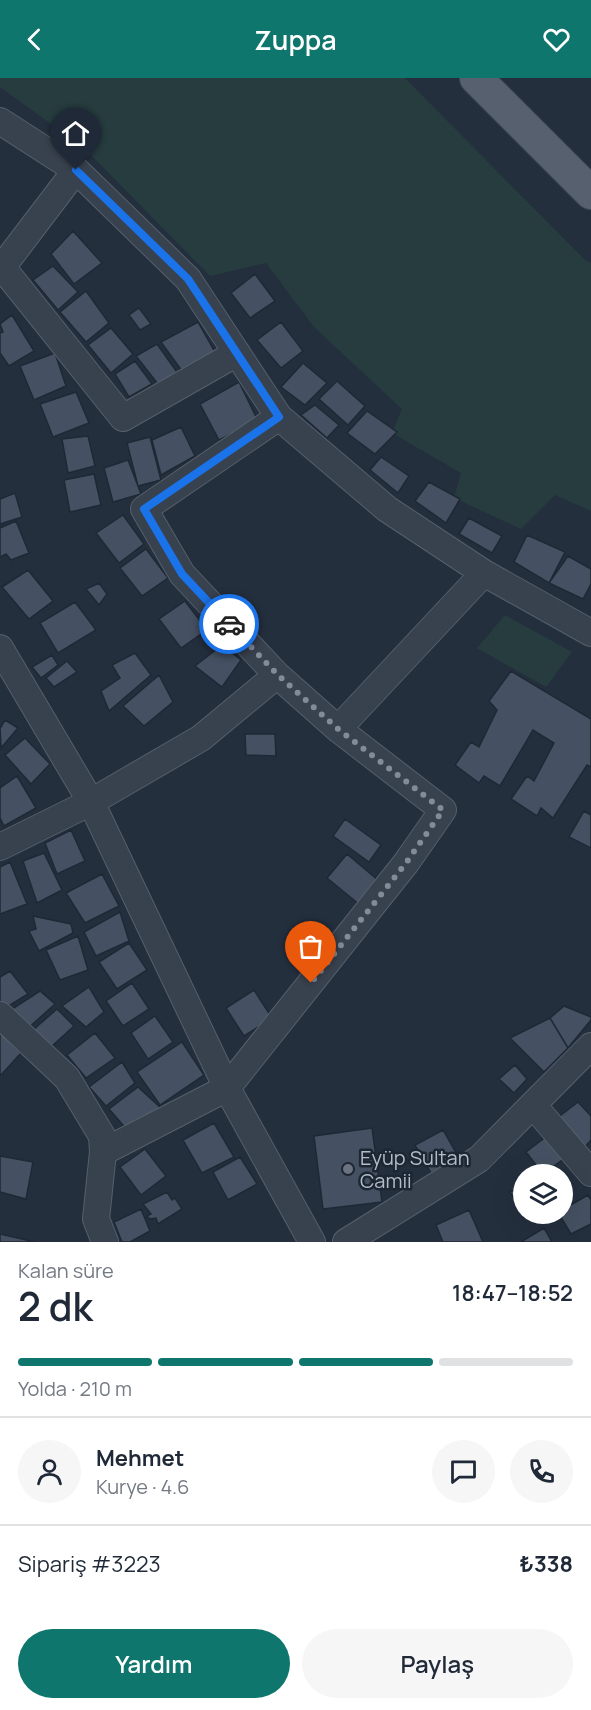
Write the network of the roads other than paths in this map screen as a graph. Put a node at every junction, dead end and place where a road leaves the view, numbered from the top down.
1 (476, 78) edge
2 (0, 121) edge
3 (76, 170) junction
4 (591, 193) edge
5 (1, 269) edge
6 (237, 353) junction
7 (279, 417) junction
8 (484, 573) junction
9 (591, 633) edge
10 (0, 648) edge
11 (278, 675) junction
12 (338, 729) junction
13 (91, 802) junction
14 (0, 847) edge
15 (0, 1015) edge
16 (591, 1046) edge
17 (227, 1089) junction
18 (533, 1105) junction
19 (103, 1152) junction
20 (591, 1173) edge
21 (105, 1242) edge
22 (312, 1242) edge
23 (346, 1242) edge

1 - 4 main road
2 - 3 street
3 - 5 street
3 - 6 street
5 - 6 street
6 - 7 street
7 - 8 street
7 - 11 street
8 - 9 street
8 - 12 street
10 - 13 street
11 - 12 street
11 - 13 street
12 - 17 street
13 - 14 street
13 - 17 street
15 - 19 street
16 - 18 street
17 - 19 street
17 - 22 street
18 - 20 street
18 - 23 street
19 - 21 street

